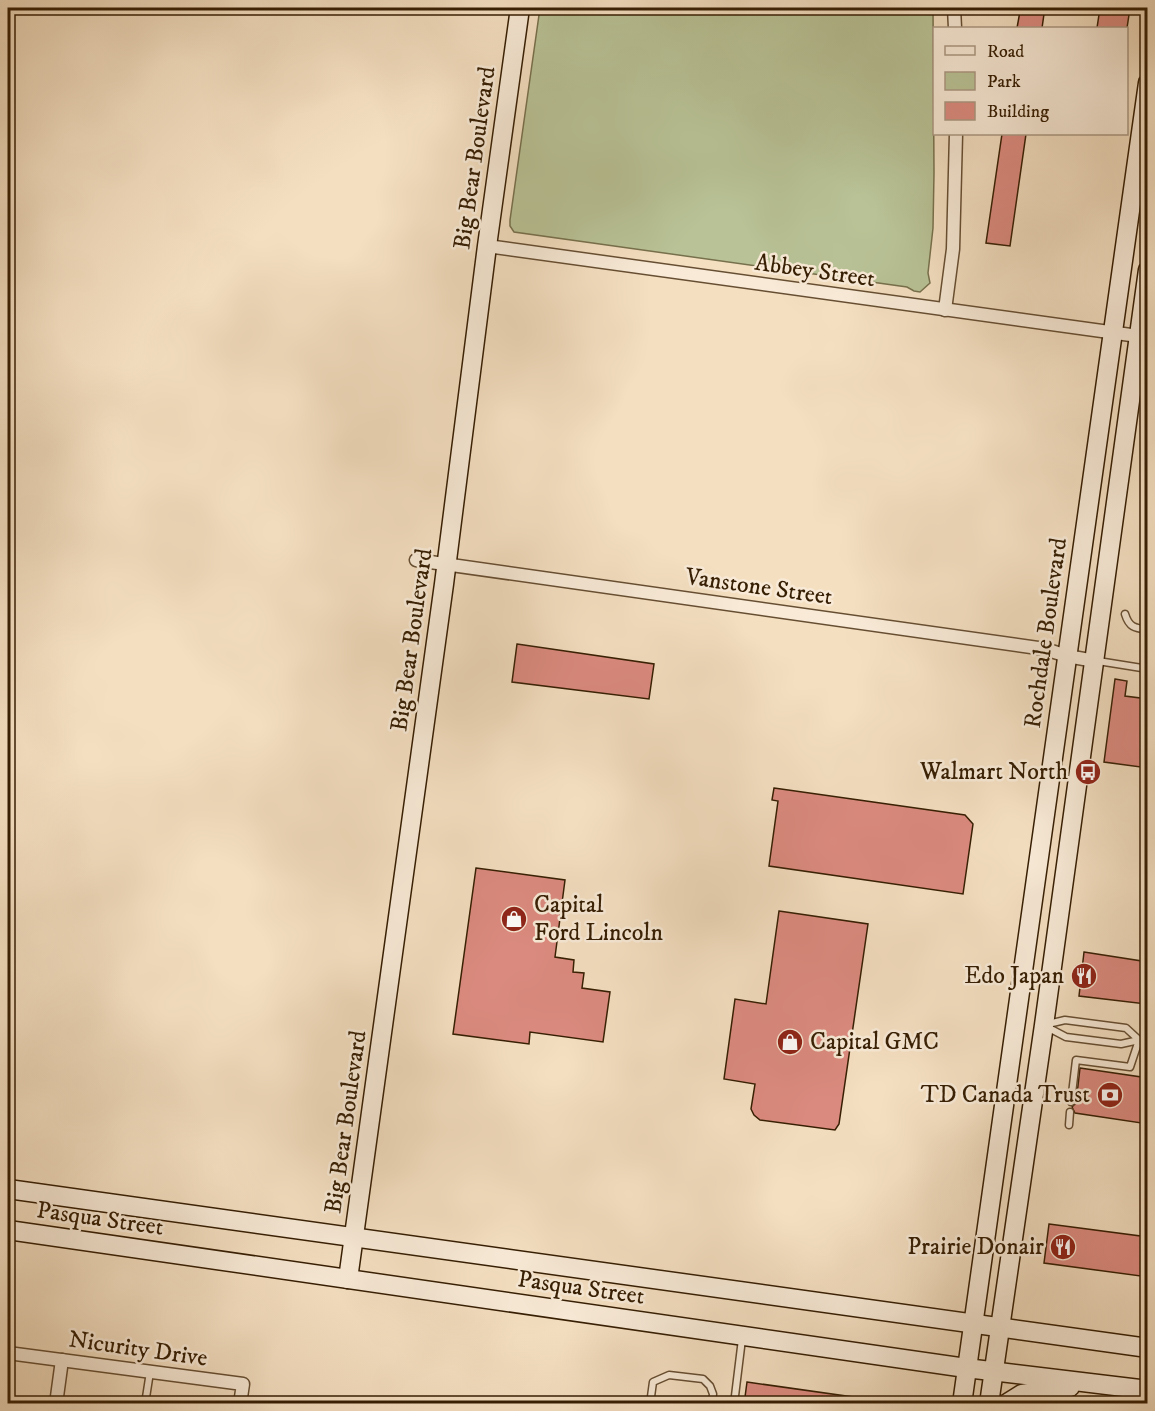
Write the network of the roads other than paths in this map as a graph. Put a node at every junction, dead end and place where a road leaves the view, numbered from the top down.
1 (520, 8) edge
2 (954, 8) edge
3 (955, 27) edge
4 (1148, 83) edge
5 (956, 135) edge
6 (487, 246) junction
7 (1148, 270) edge
8 (945, 310) junction
9 (1112, 332) junction
10 (1143, 336) edge
11 (416, 560) dead end
12 (447, 563) junction
13 (1125, 614) dead end
14 (1148, 630) edge
15 (1067, 656) junction
16 (1095, 661) junction
17 (1148, 669) edge
18 (1148, 1014) edge
19 (1044, 1025) junction
20 (1143, 1040) edge
21 (1071, 1102) dead end
22 (1070, 1112) dead end
23 (1069, 1125) dead end
24 (8, 1189) edge
25 (8, 1230) edge
26 (354, 1238) junction
27 (348, 1279) junction
28 (973, 1323) junction
29 (1001, 1327) junction
30 (742, 1335) junction
31 (1148, 1348) edge
32 (8, 1353) edge
33 (62, 1360) junction
34 (966, 1368) junction
35 (150, 1372) junction
36 (994, 1372) junction
37 (1098, 1383) junction
38 (1148, 1390) edge
39 (56, 1404) edge
40 (145, 1404) edge
41 (240, 1404) edge
42 (650, 1404) edge
43 (712, 1404) edge
44 (734, 1404) edge
45 (962, 1404) edge
46 (989, 1404) edge
47 (1006, 1404) edge

1 - 6 street, Big Bear Boulevard
2 - 3 street
4 - 9 street, Rochdale Boulevard
5 - 8 street
6 - 8 street, Abbey Street
6 - 12 street, Big Bear Boulevard
7 - 10 street
8 - 9 street, Abbey Street
9 - 10 street, Abbey Street
9 - 15 street, Rochdale Boulevard
10 - 16 street
11 - 12 street, Vanstone Street
12 - 15 street, Vanstone Street
12 - 26 street, Big Bear Boulevard
13 - 14 lane
15 - 16 street, Vanstone Street
15 - 28 street, Rochdale Boulevard
16 - 17 lane
16 - 19 street
18 - 20 lane
19 - 20 lane
19 - 20 lane
19 - 29 street
20 - 21 lane
22 - 23 lane
24 - 26 street, Pasqua Street
25 - 27 street, Pasqua Street
26 - 27 street, Big Bear Boulevard
26 - 28 street, Pasqua Street
27 - 30 street, Pasqua Street
28 - 29 street, Pasqua Street
28 - 34 street, Rochdale Boulevard
29 - 31 street, Pasqua Street
29 - 36 street
30 - 34 street, Pasqua Street
30 - 44 lane
32 - 33 street, Nicurity Drive
33 - 35 street, Nicurity Drive
33 - 39 street
34 - 36 street, Pasqua Street
34 - 45 street, Rochdale Boulevard
35 - 40 lane
35 - 41 street, Nicurity Drive
36 - 37 street, Pasqua Street
36 - 46 street
37 - 38 street, Pasqua Street
37 - 47 street
42 - 43 lane

